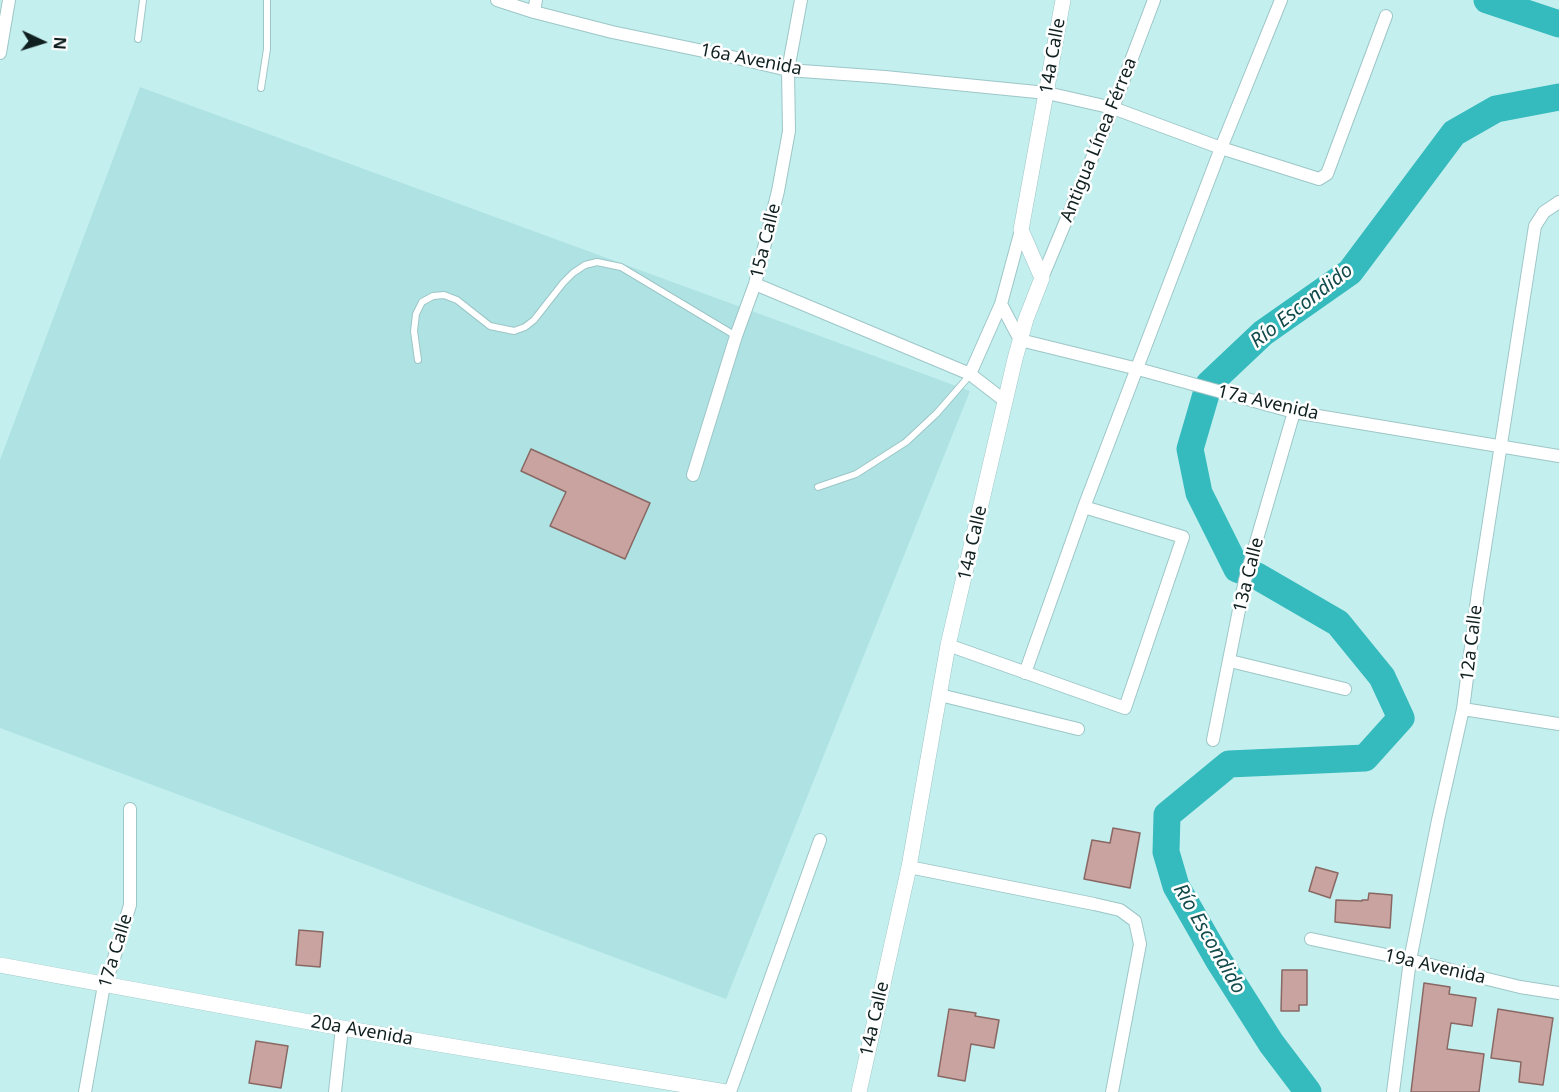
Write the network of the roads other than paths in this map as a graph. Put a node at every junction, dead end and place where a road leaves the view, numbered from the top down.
1 (9, 0) edge
2 (143, 0) edge
3 (267, 0) edge
4 (497, 0) edge
5 (801, 0) edge
6 (1063, 0) edge
7 (1154, 0) edge
8 (1281, 0) edge
9 (535, 6) edge
10 (1386, 16) dead end
11 (138, 39) dead end
12 (0, 53) edge
13 (788, 70) junction
14 (261, 88) dead end
15 (1047, 93) junction
16 (1113, 108) junction
17 (1221, 147) junction
18 (1559, 202) edge
19 (1021, 230) junction
20 (1042, 278) junction
21 (755, 284) junction
22 (1001, 304) junction
23 (736, 336) junction
24 (1020, 340) junction
25 (418, 360) dead end
26 (1138, 369) junction
27 (970, 374) junction
28 (1005, 401) junction
29 (1294, 412) junction
30 (1501, 446) junction
31 (1559, 456) edge
32 (693, 475) dead end
33 (818, 487) dead end
34 (1084, 507) junction
35 (948, 645) junction
36 (1230, 661) junction
37 (1025, 672) junction
38 (1345, 689) dead end
39 (940, 695) junction
40 (1463, 709) junction
41 (1559, 724) edge
42 (1078, 729) dead end
43 (1213, 740) dead end
44 (130, 809) dead end
45 (820, 840) dead end
46 (909, 867) junction
47 (1311, 939) dead end
48 (1410, 960) junction
49 (0, 965) edge
50 (104, 985) junction
51 (1559, 993) edge
52 (342, 1028) junction
53 (85, 1092) edge
54 (335, 1092) edge
55 (726, 1092) edge
56 (730, 1092) edge
57 (859, 1092) edge
58 (1112, 1092) edge
59 (1393, 1092) edge

1 - 12 street
2 - 11 lane
3 - 14 lane
4 - 9 street, 16a Avenida
5 - 13 street, 15a Calle
6 - 15 street, 14a Calle
7 - 16 street, Antigua Línea Férrea
8 - 17 street
9 - 13 street, 16a Avenida
10 - 17 street, 16a Avenida
13 - 15 street, 16a Avenida
13 - 21 street, 15a Calle
15 - 16 street, 16a Avenida
15 - 19 street, 14a Calle
16 - 17 street, 16a Avenida
16 - 20 street, Antigua Línea Férrea
17 - 26 street
18 - 30 street, 12a Calle
19 - 20 street
19 - 22 street
20 - 24 street, 14a Calle
21 - 23 street, 15a Calle
21 - 27 street
22 - 24 street
22 - 27 street
23 - 25 lane
23 - 32 street, 15a Calle
24 - 26 street, 17a Avenida
24 - 28 street, 14a Calle
26 - 29 street, 17a Avenida
26 - 34 street
27 - 28 street
27 - 33 lane
28 - 35 street, 14a Calle
29 - 30 street, 17a Avenida
29 - 36 street, 13a Calle
30 - 31 street, 17a Avenida
30 - 40 street, 12a Calle
34 - 37 street
34 - 37 street
35 - 37 street
35 - 39 street, 14a Calle
36 - 38 street
36 - 43 street, 13a Calle
39 - 42 street
39 - 46 street, 14a Calle
40 - 41 street
40 - 48 street, 12a Calle
44 - 50 street, 17a Calle
45 - 56 street
46 - 57 street, 14a Calle
46 - 58 street
47 - 48 street, 19a Avenida
48 - 51 street, 19a Avenida
48 - 59 street, 12a Calle
49 - 50 street, 20a Avenida
50 - 52 street, 20a Avenida
50 - 53 street, 17a Calle
52 - 54 street
52 - 55 street, 20a Avenida

